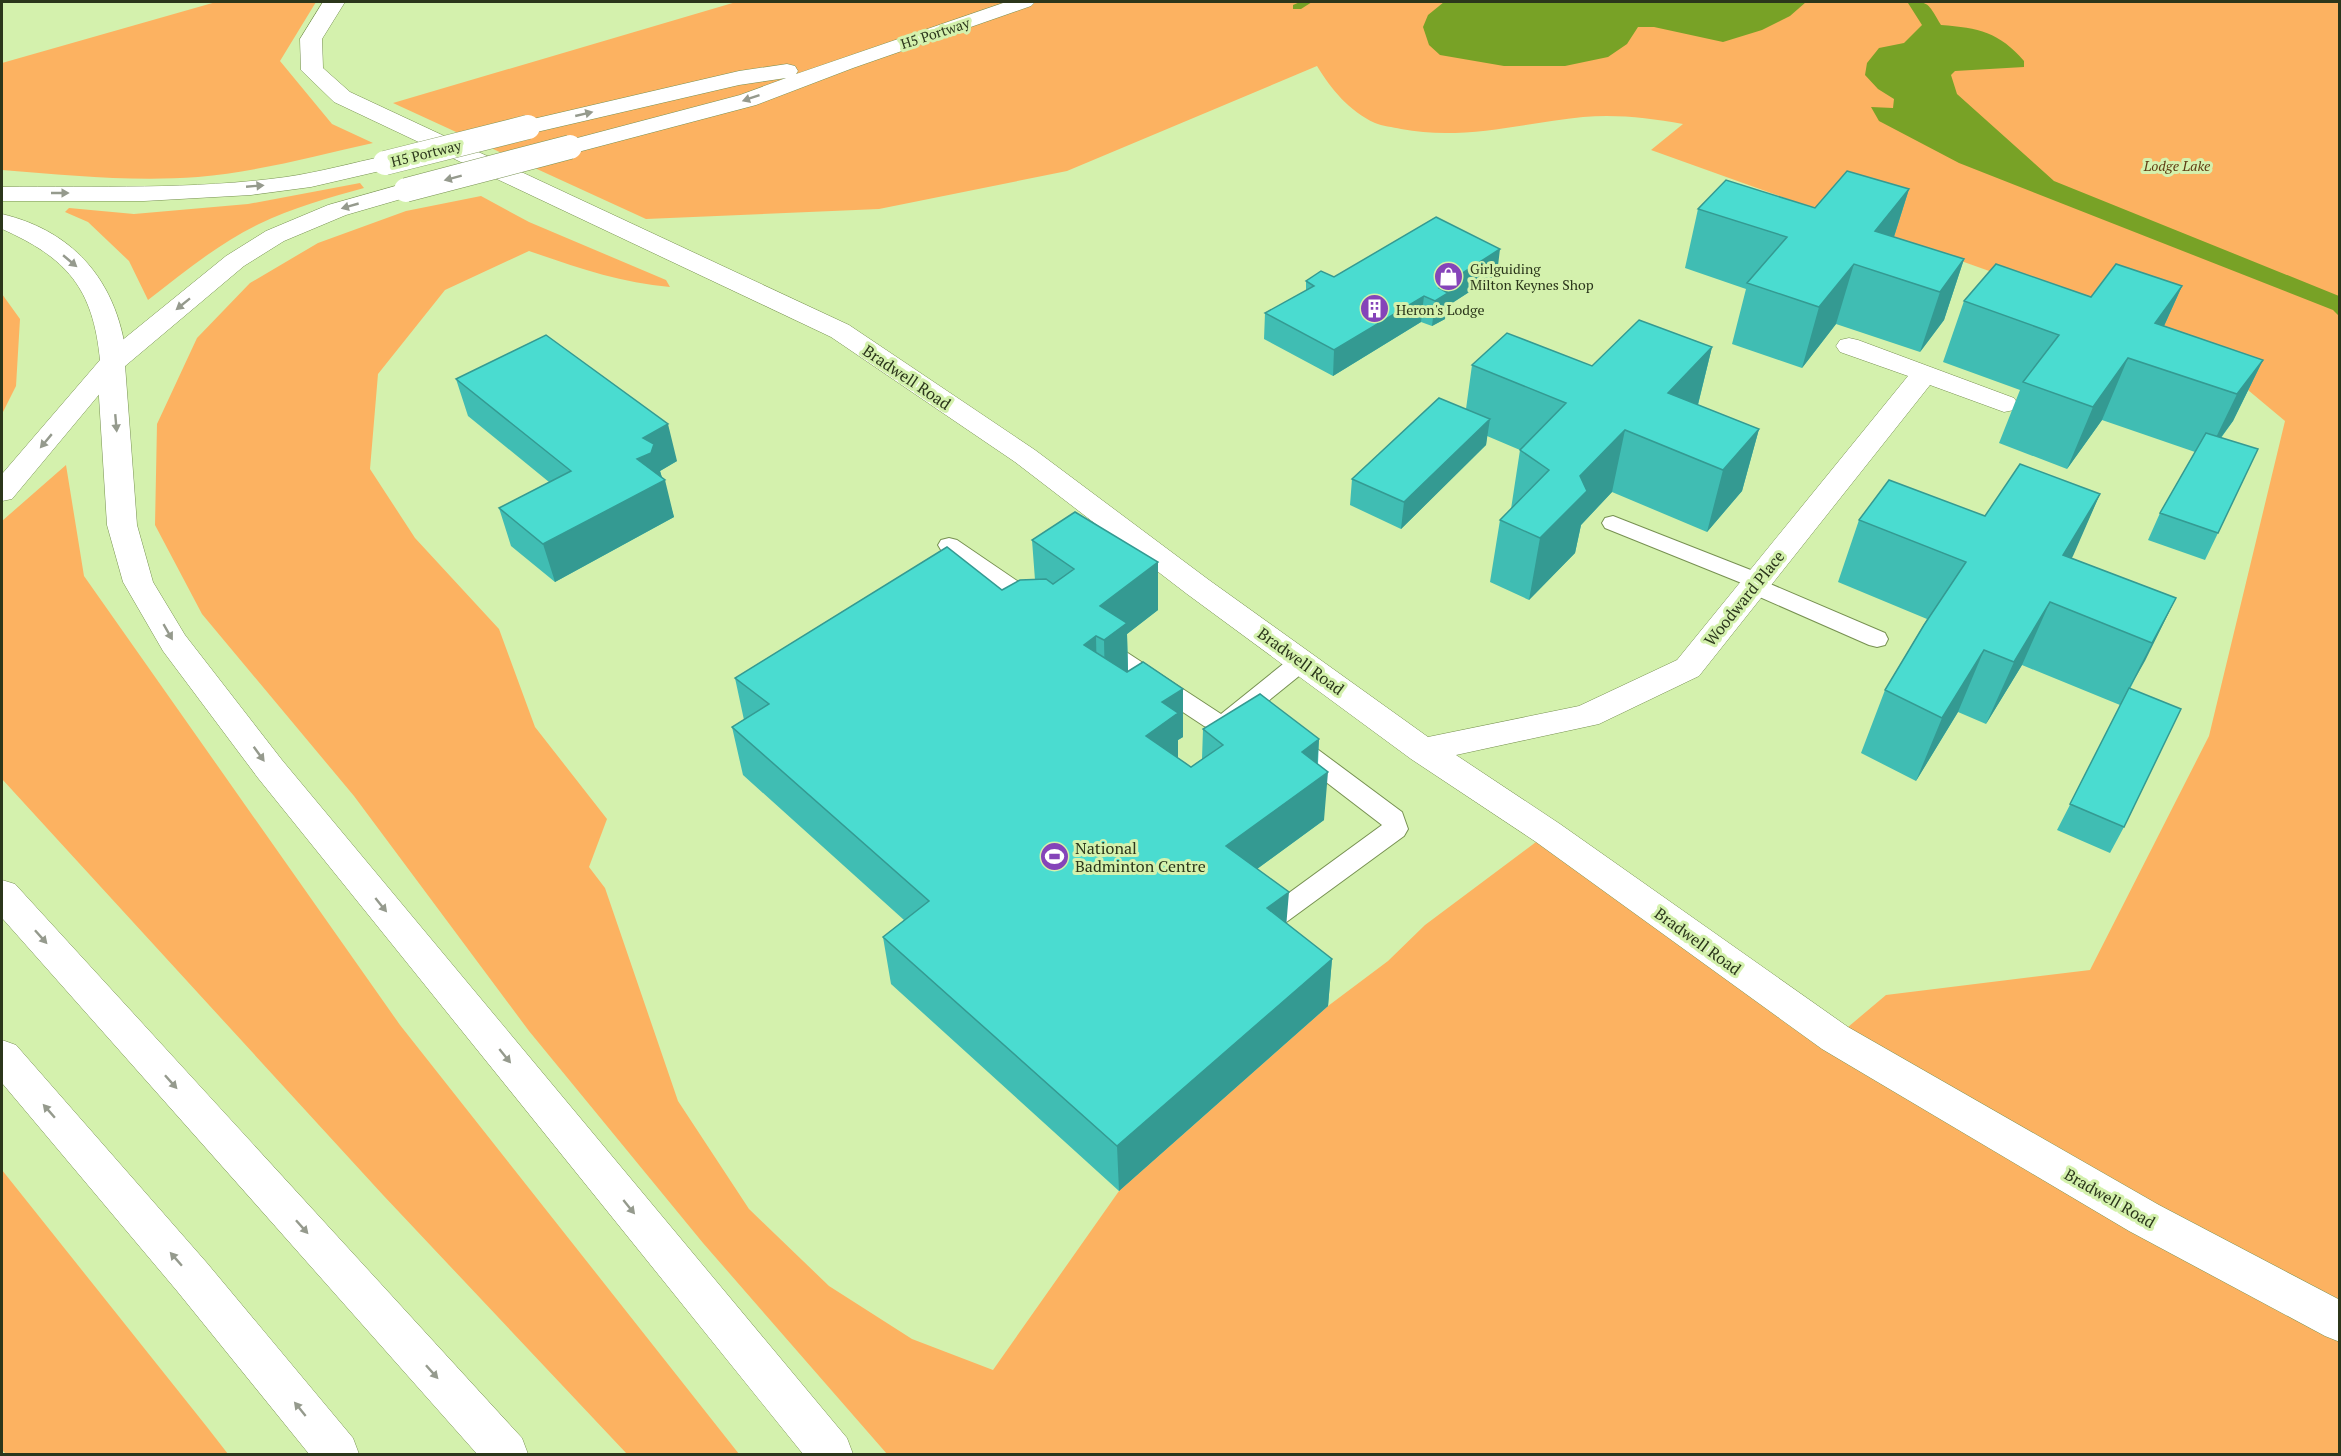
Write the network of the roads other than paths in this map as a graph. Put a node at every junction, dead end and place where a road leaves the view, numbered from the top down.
1 (334, 2) edge
2 (1024, 2) edge
3 (845, 63) junction
4 (2, 194) edge
5 (2, 221) edge
6 (1849, 346) dead end
7 (112, 363) junction
8 (1925, 373) junction
9 (2004, 404) dead end
10 (2, 492) edge
11 (1612, 523) dead end
12 (949, 545) edge
13 (1756, 583) junction
14 (1056, 618) edge
15 (1877, 639) dead end
16 (1106, 650) edge
17 (1301, 662) junction
18 (1260, 720) junction
19 (1423, 750) junction
20 (2, 894) edge
21 (1276, 916) edge
22 (2, 1056) edge
23 (2340, 1322) edge
24 (337, 1455) edge
25 (506, 1455) edge
26 (831, 1455) edge

1 - 17 main road, Bradwell Road
2 - 3 main road, H5 Portway
4 -> 3 main road, H5 Portway, bridge
3 -> 7 main road, H5 Portway, bridge
5 -> 7 main road
6 - 8 main road
7 -> 10 main road, H5 Portway
7 -> 26 main road
8 - 9 main road
8 - 13 main road, Woodward Place
11 - 13 lane
12 - 14 lane
13 - 15 lane
13 - 19 main road, Woodward Place
16 - 18 lane
17 - 18 lane
17 - 19 main road, Bradwell Road
18 - 21 lane
19 - 23 main road, Bradwell Road
20 -> 25 main road
24 -> 22 main road

